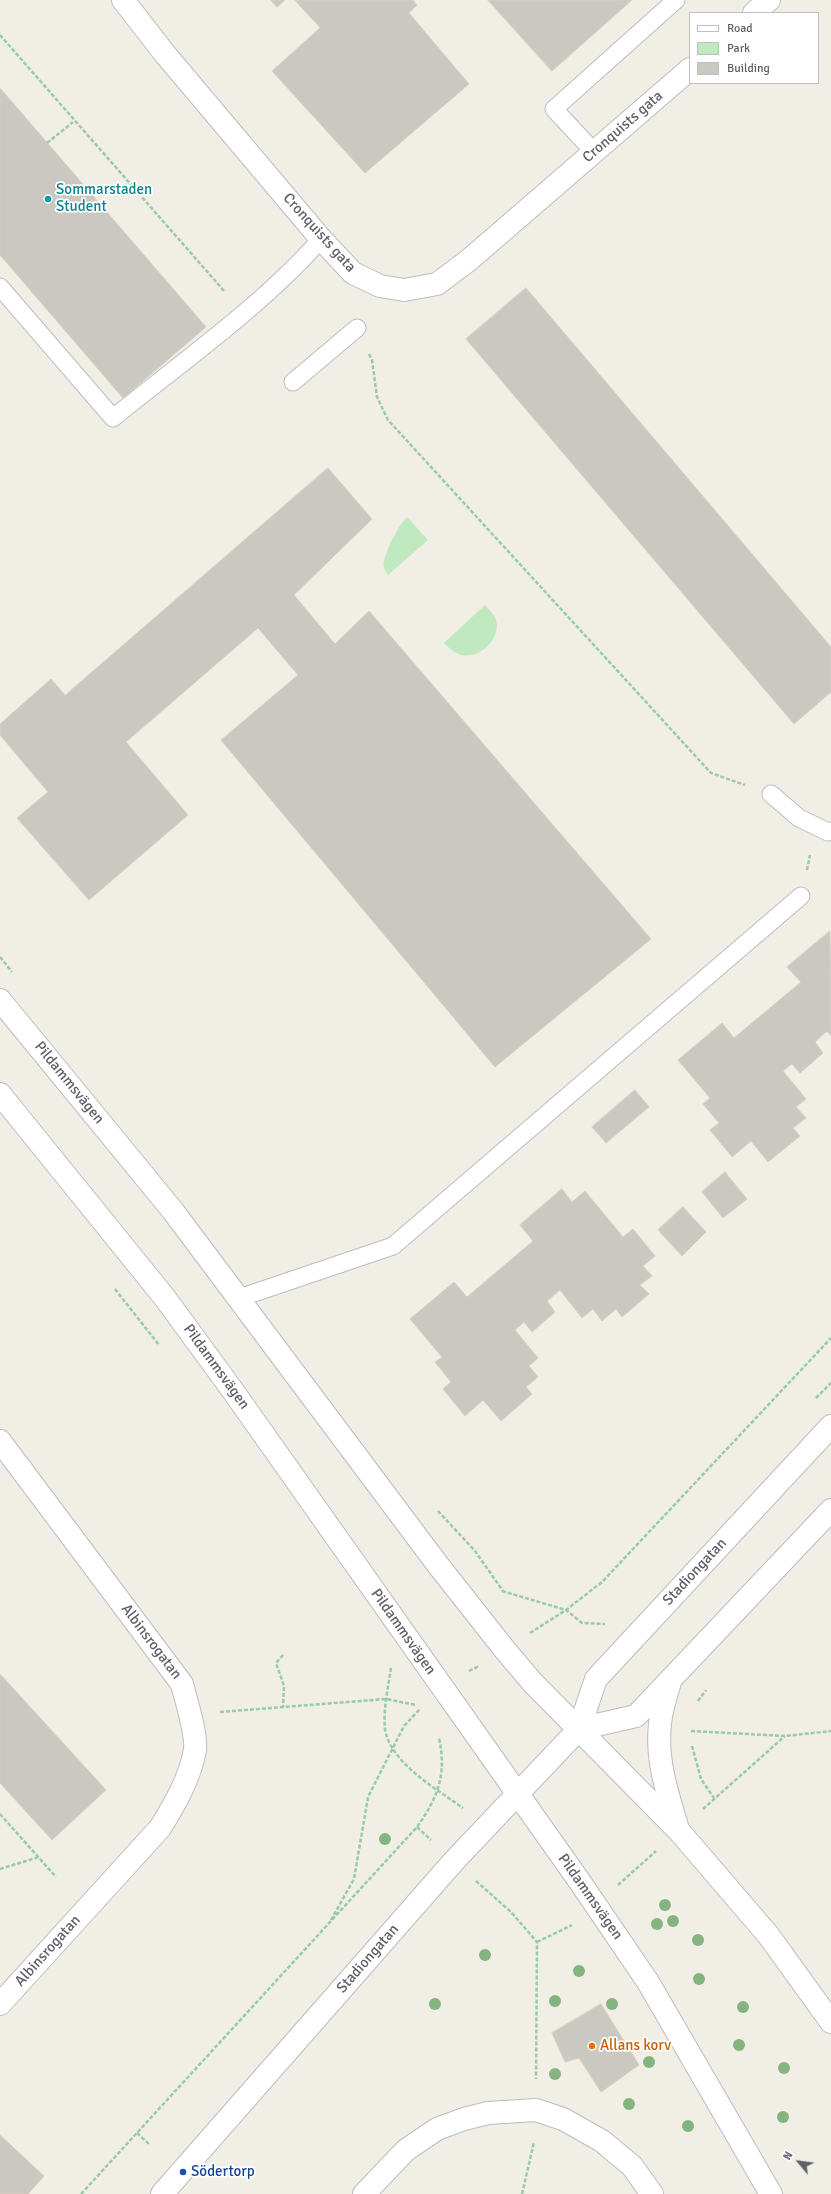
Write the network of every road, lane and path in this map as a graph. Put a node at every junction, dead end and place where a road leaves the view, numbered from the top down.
1 (123, 0) edge
2 (676, 0) edge
3 (769, 0) edge
4 (755, 12) edge
5 (0, 35) edge
6 (689, 70) edge
7 (74, 122) junction
8 (47, 143) dead end
9 (594, 152) junction
10 (321, 239) junction
11 (0, 287) edge
12 (242, 313) junction
13 (357, 328) joint
14 (293, 382) dead end
15 (771, 794) joint
16 (830, 831) edge
17 (801, 896) joint
18 (0, 1000) edge
19 (0, 1094) edge
20 (239, 1298) junction
21 (831, 1338) edge
22 (831, 1426) edge
23 (0, 1441) edge
24 (831, 1510) edge
25 (503, 1591) dead end
26 (566, 1610) junction
27 (398, 1624) junction
28 (505, 1650) junction
29 (283, 1655) dead end
30 (670, 1681) junction
31 (442, 1687) junction
32 (707, 1688) dead end
33 (386, 1699) junction
34 (696, 1704) dead end
35 (283, 1707) junction
36 (190, 1714) junction
37 (692, 1724) dead end
38 (579, 1729) junction
39 (690, 1731) junction
40 (831, 1731) edge
41 (438, 1736) dead end
42 (391, 1748) junction
43 (439, 1790) junction
44 (517, 1794) junction
45 (714, 1798) dead end
46 (0, 1814) edge
47 (487, 1826) junction
48 (679, 1831) junction
49 (38, 1857) junction
50 (0, 1869) edge
51 (56, 1877) dead end
52 (511, 1912) dead end
53 (328, 1926) junction
54 (0, 2004) edge
55 (831, 2022) edge
56 (536, 2110) junction
57 (137, 2133) junction
58 (534, 2142) dead end
59 (149, 2144) dead end
60 (81, 2194) edge
61 (162, 2194) edge
62 (364, 2194) edge
63 (522, 2194) edge
64 (652, 2194) edge
65 (771, 2194) edge

1 - 10 main road, Cronquists gata
2 - 9 lane
3 - 4 main road
5 - 7 path
6 - 9 main road, Cronquists gata
7 - 8 path
7 - 12 path
9 - 10 main road, Cronquists gata
10 - 12 lane
11 - 12 lane
13 - 14 lane
13 - 15 path
15 - 16 lane
16 - 17 path
17 - 20 lane
18 - 20 main road, Pildammsvägen
19 - 27 main road, Pildammsvägen
20 - 28 main road, Pildammsvägen
21 - 26 path
22 - 38 main road, Stadiongatan
23 - 36 main road, Albinsrogatan
24 - 30 main road
25 - 26 path
26 - 28 path
27 - 31 main road, Pildammsvägen
27 - 33 path
28 - 31 path
28 - 38 main road, Pildammsvägen
29 - 35 path
30 - 38 main road
30 - 48 main road
31 - 44 main road, Pildammsvägen
32 - 34 path
33 - 35 path
33 - 42 path
33 - 42 path
35 - 36 path
36 - 54 main road, Albinsrogatan
37 - 39 path
38 - 44 main road, Stadiongatan
38 - 48 main road, Pildammsvägen
39 - 40 path
39 - 45 path
41 - 43 path
42 - 43 path
42 - 53 path
43 - 47 path
43 - 53 path
44 - 47 main road, Stadiongatan
44 - 65 main road, Pildammsvägen
46 - 49 path
47 - 61 main road, Stadiongatan
48 - 55 main road, Pildammsvägen
49 - 50 path
49 - 51 path
52 - 56 path
53 - 57 path
56 - 62 main road
56 - 64 main road
57 - 59 path
57 - 60 path
58 - 63 path

